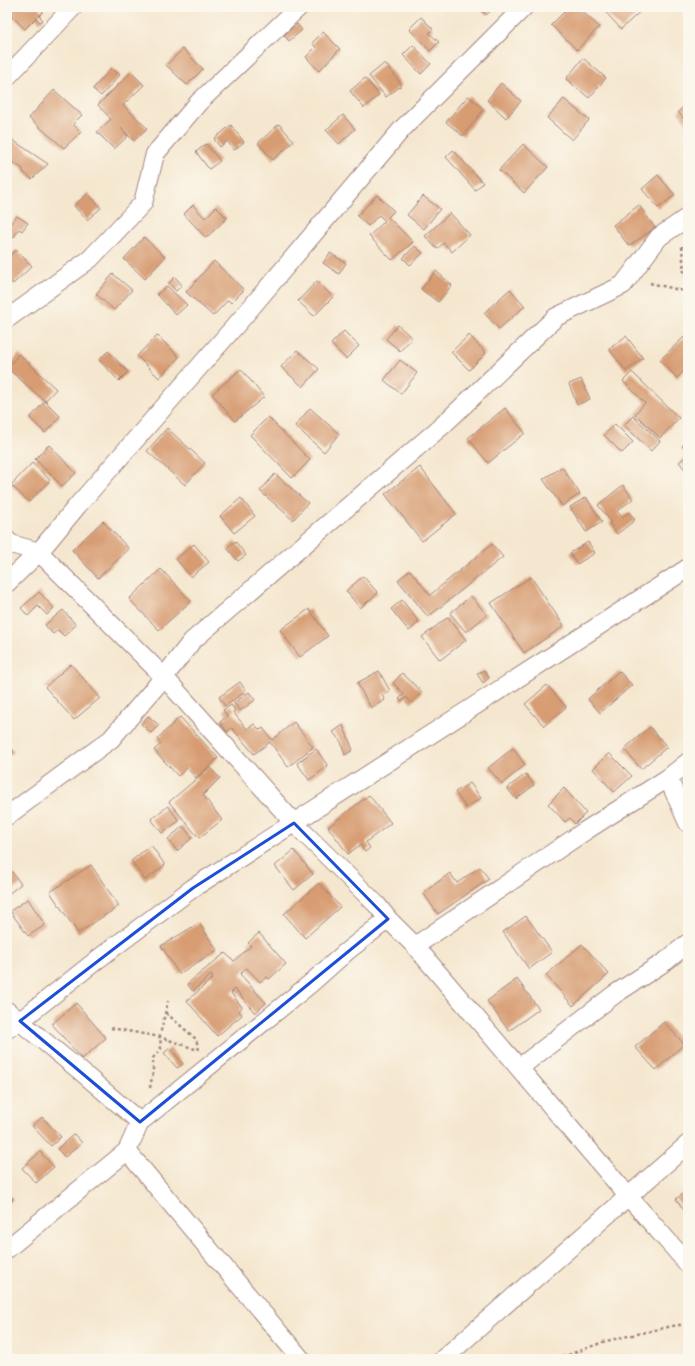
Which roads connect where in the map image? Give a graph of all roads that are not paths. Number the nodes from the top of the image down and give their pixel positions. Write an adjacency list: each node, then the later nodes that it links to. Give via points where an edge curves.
1 (73, 7): 4 (street)
2 (299, 7): 6 (street, via 199,102 156,154 142,203 111,237 90,259)
3 (524, 7): 8 (street, via 402,129)
4 (7, 77)
5 (684, 220): 11 (street, via 659,237 623,284 556,317 442,425 192,641)
6 (7, 319)
7 (7, 540): 8 (street, via 11,544)
8 (39, 552): 10 (street); 11 (street)
9 (688, 568): 15 (street)
10 (7, 583)
11 (164, 677): 14 (street, via 111,739); 15 (street)
12 (688, 762): 13 (street)
13 (668, 778): 16 (street); 19 (street)
14 (7, 816)
15 (294, 823): 17 (street, via 377,905); 20 (street, via 193,888)
16 (688, 823)
17 (388, 920): 19 (street); 22 (street)
18 (688, 943): 21 (street, via 666,961 615,994)
19 (416, 946): 21 (street)
20 (11, 1020): 22 (street)
21 (519, 1068): 25 (street)
22 (140, 1122): 24 (street)
23 (688, 1144): 25 (street)
24 (127, 1151): 26 (street); 28 (street)
25 (628, 1196): 27 (street); 29 (street)
26 (7, 1248)
27 (688, 1264)
28 (301, 1359)
29 (443, 1359)

